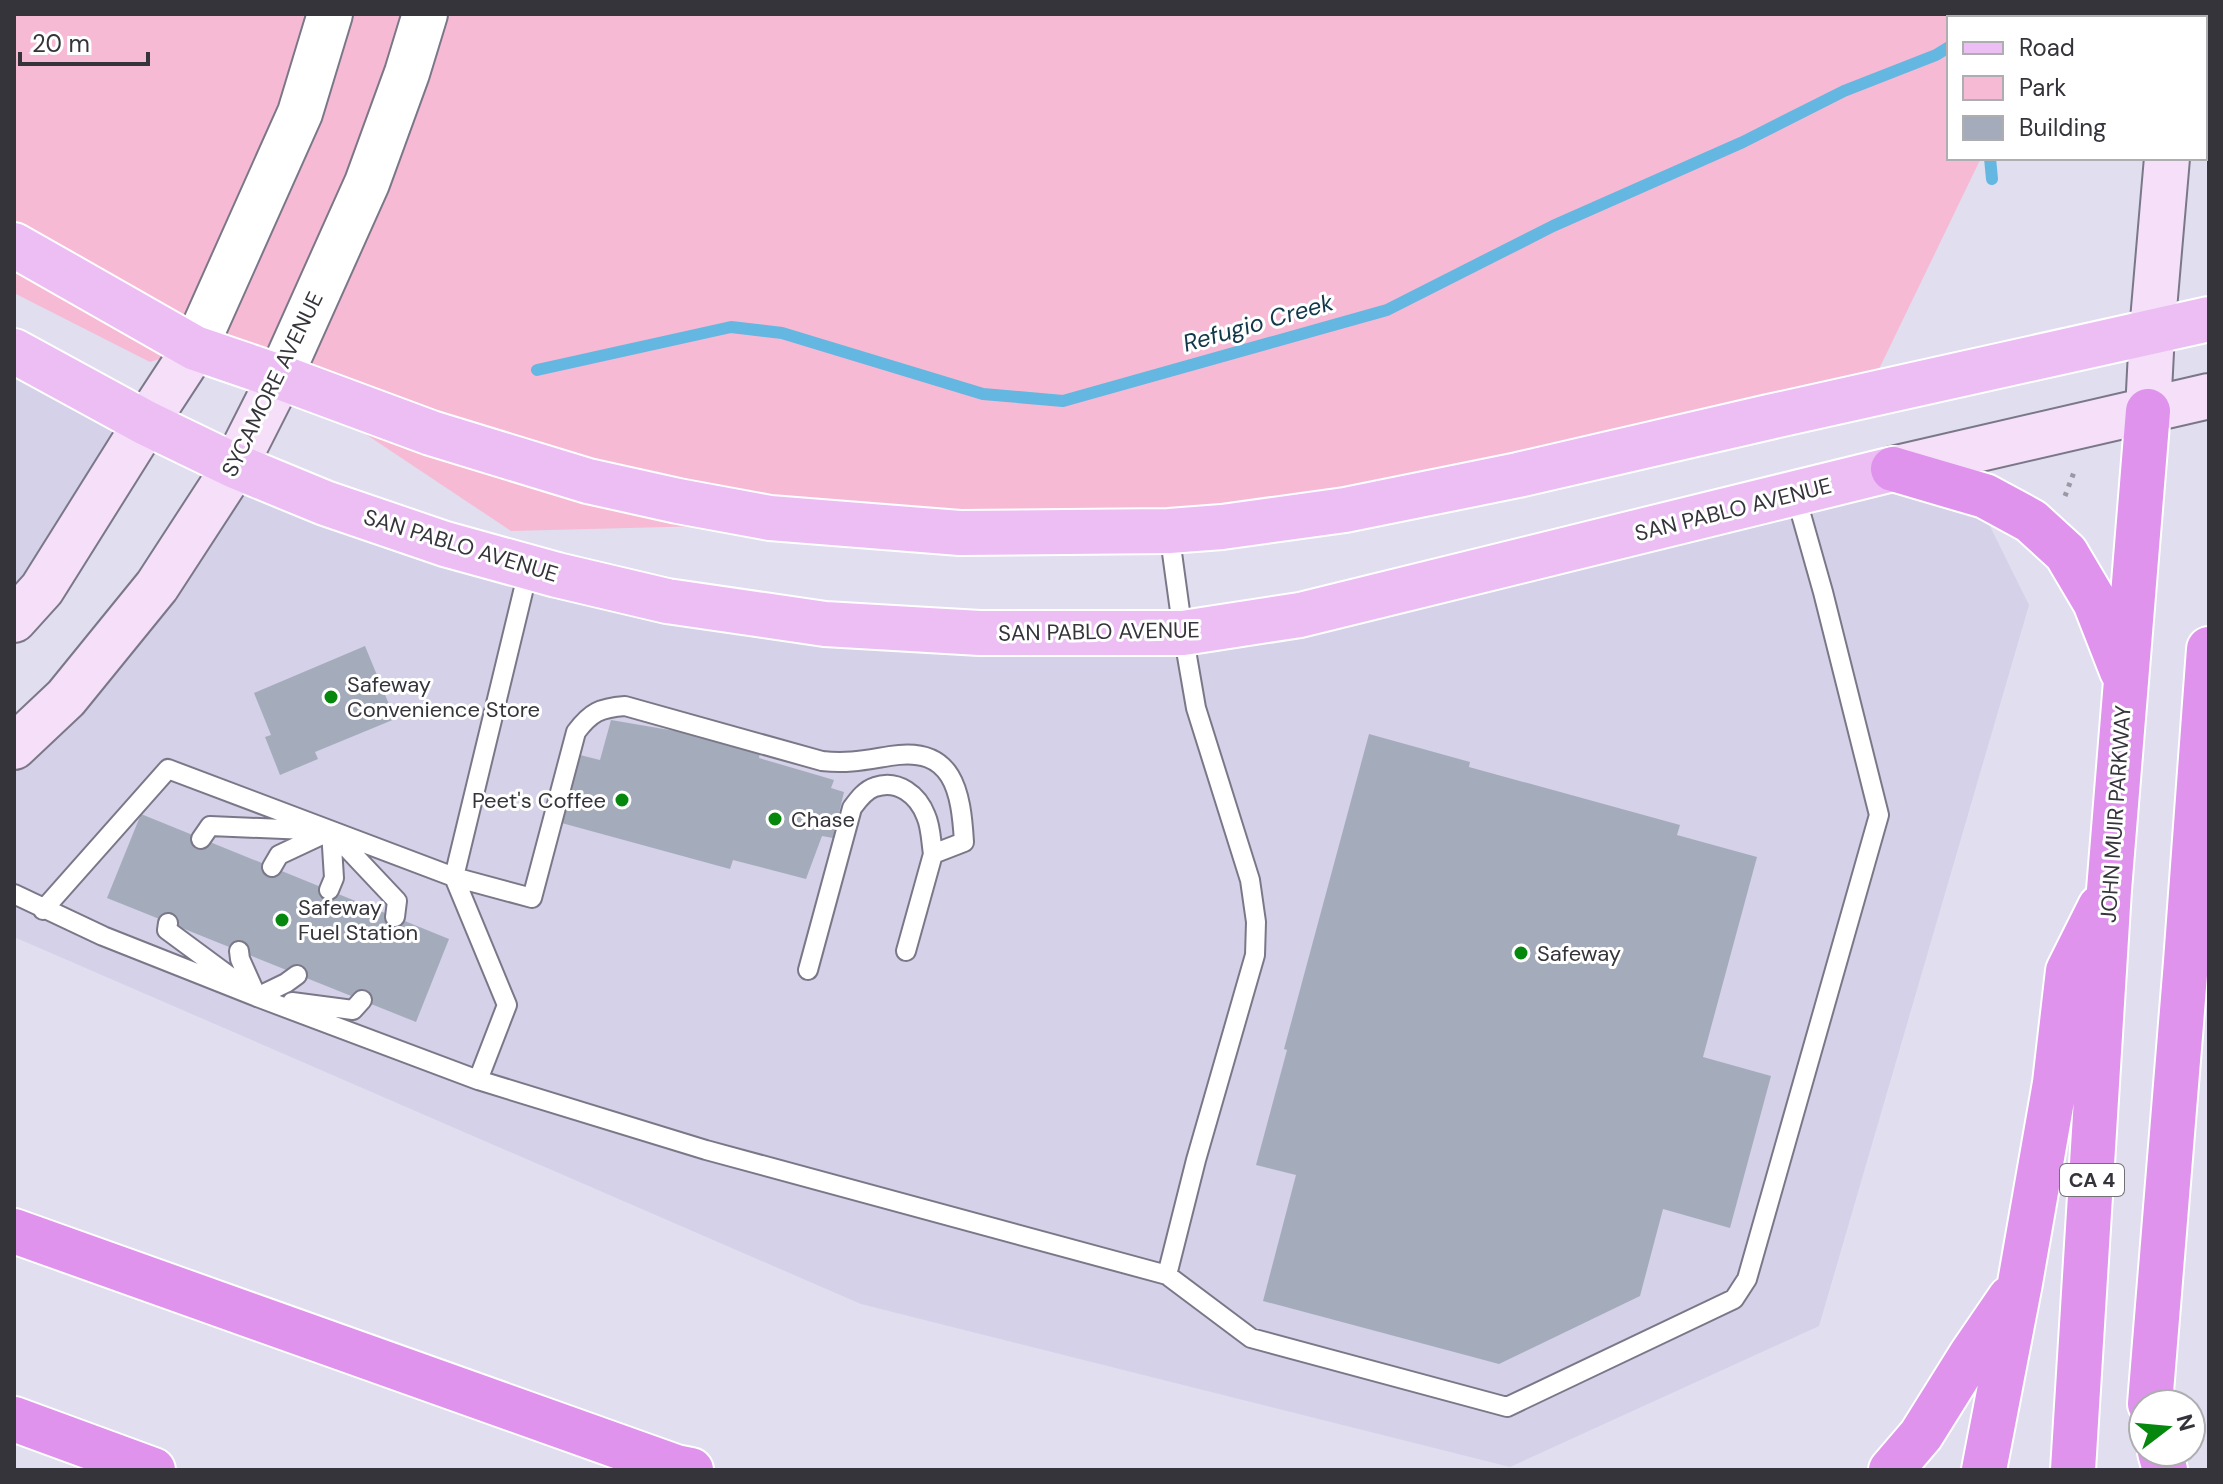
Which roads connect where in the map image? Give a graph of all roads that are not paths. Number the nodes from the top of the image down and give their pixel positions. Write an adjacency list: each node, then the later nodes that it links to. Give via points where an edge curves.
1 (330, 14): 7 (street, via 300,113)
2 (425, 14): 9 (street, SYCAMORE AVENUE, via 367,183)
3 (2167, 160): 6 (main road, JOHN MUIR PARKWAY)
4 (14, 245): 7 (main road)
5 (2209, 319): 6 (main road)
6 (2152, 332): 11 (main road, JOHN MUIR PARKWAY / CA 4); 16 (main road, via 1431,493 1345,510)
7 (195, 348): 9 (main road); 12 (main road)
8 (14, 351): 12 (main road, SAN PABLO AVENUE)
9 (280, 377): 13 (main road, SYCAMORE AVENUE); 16 (main road, via 431,433 588,481 770,518 960,533)
10 (2209, 396): 11 (main road, SAN PABLO AVENUE)
11 (2148, 411): 14 (main road, SAN PABLO AVENUE); 21 (highway, JOHN MUIR PARKWAY / CA 4)
12 (146, 423): 13 (main road, SAN PABLO AVENUE); 18 (main road, via 42,589)
13 (235, 466): 17 (main road, SAN PABLO AVENUE, via 340,508); 22 (main road, SYCAMORE AVENUE, via 157,586 66,698)
14 (1893, 469): 15 (main road, SAN PABLO AVENUE); 21 (highway, via 1985,496 2031,521 2056,543 2095,602)
15 (1795, 493): 19 (main road, SAN PABLO AVENUE, via 1300,615); 42 (lane, via 1879,815 1747,1279 1734,1299 1507,1407 1251,1338)
16 (1169, 531): 19 (lane)
17 (529, 567): 19 (main road, SAN PABLO AVENUE, via 667,601 825,624 980,633); 27 (lane)
18 (14, 620)
19 (1183, 633): 42 (lane, via 1196,708 1250,880 1256,933 1255,955)
20 (2209, 649): 44 (highway)
21 (2125, 681): 29 (highway, JOHN MUIR PARKWAY / CA 4)
22 (14, 747)
23 (331, 831): 24 (lane, via 210,826); 26 (lane, via 279,855); 27 (lane); 28 (lane, via 334,878); 31 (lane, via 168,769); 32 (lane, via 397,901)
24 (201, 839)
25 (933, 854): 27 (lane, via 964,842 956,785 940,764 917,754 845,764 822,761 625,706 587,716 576,732 532,898); 35 (lane); 36 (lane, via 927,818 907,789 890,785 862,795 852,808)
26 (272, 867)
27 (454, 877): 40 (lane, via 507,1005)
28 (329, 890)
29 (2109, 890): 43 (highway, via 2068,971 2055,1083); 50 (highway, JOHN MUIR PARKWAY / CA 4)
30 (14, 894): 31 (lane)
31 (43, 910): 38 (lane)
32 (395, 917)
33 (168, 923): 38 (lane, via 167,930)
34 (239, 951): 38 (lane)
35 (906, 951)
36 (808, 970)
37 (297, 975): 38 (lane)
38 (257, 997): 39 (lane, via 353,1010); 40 (lane)
39 (362, 1000)
40 (478, 1080): 42 (lane, via 706,1150)
41 (14, 1231): 46 (highway)
42 (1167, 1275)
43 (2020, 1283): 48 (highway, via 1921,1435); 49 (highway)
44 (2151, 1388)
45 (20, 1421): 47 (highway)
46 (682, 1469)
47 (153, 1470)
48 (1891, 1470)
49 (1984, 1470)
50 (2073, 1470)

